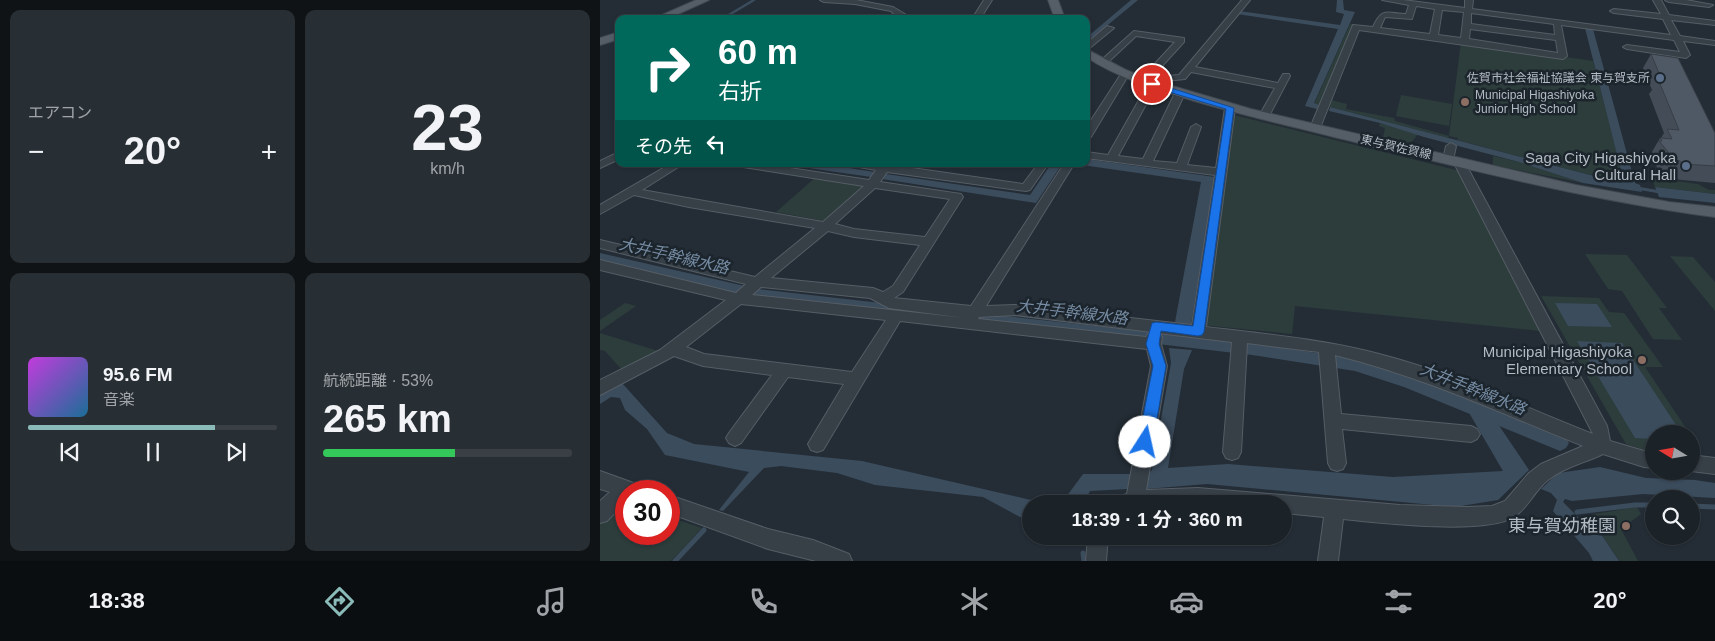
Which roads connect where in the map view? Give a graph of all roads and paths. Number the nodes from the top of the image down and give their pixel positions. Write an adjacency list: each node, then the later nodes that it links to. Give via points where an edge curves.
1 (704, 0): 17 (main road)
2 (824, 0): 11 (street)
3 (988, 0): 19 (street)
4 (1053, 0): 20 (main road)
5 (1246, 0): 41 (street)
6 (1386, 0): 13 (street)
7 (1469, 0): 15 (street)
8 (1610, 0): 23 (street)
9 (1657, 0): 22 (street)
10 (1669, 0): 12 (street)
11 (857, 1): 18 (street, via 863,5 893,9)
12 (1707, 2): 16 (street)
13 (1413, 4): 14 (street); 28 (street, via 1410,17 1382,14)
14 (1439, 7): 15 (street); 31 (street)
15 (1468, 11): 21 (street); 26 (street)
16 (1715, 14)
17 (668, 15)
18 (900, 15)
19 (979, 15)
20 (1059, 15)
21 (1512, 16): 24 (street); 29 (street)
22 (1666, 17): 23 (street); 25 (street); 33 (street)
23 (1617, 21): 24 (street); 33 (street); 33 (street, via 1629,51 1688,59)
24 (1557, 22): 32 (street)
25 (1715, 23)
26 (1467, 26): 29 (street); 34 (street)
27 (1110, 28): 37 (street)
28 (1376, 28): 31 (street); 50 (street, via 1356,27)
29 (1512, 32): 32 (street); 38 (street)
30 (615, 36): 35 (main road)
31 (1434, 37): 34 (street)
32 (1560, 38): 38 (street, via 1563,56)
33 (1677, 38): 36 (street)
34 (1465, 41): 38 (street)
35 (600, 42)
36 (1715, 43)
37 (1090, 48)
38 (1513, 48)
39 (1090, 55): 40 (main road, 東与賀佐賀線)
40 (1102, 63): 42 (main road, 東与賀佐賀線); 44 (street, via 1134,33 1181,40)
41 (1190, 68): 44 (street, via 1179,78 1156,78); 45 (street)
42 (1125, 74): 44 (main road, 東与賀佐賀線); 51 (street)
43 (1286, 76): 45 (street)
44 (1148, 83): 46 (main road, 東与賀佐賀線); 55 (street)
45 (1280, 86): 48 (street)
46 (1180, 93): 47 (main road, 東与賀佐賀線); 55 (street, via 1147,163)
47 (1230, 108): 48 (main road, 東与賀佐賀線); 66 (street)
48 (1264, 116): 50 (main road, 東与賀佐賀線)
49 (1196, 127): 65 (street)
50 (1315, 128): 56 (main road, 東与賀佐賀線)
51 (1090, 131)
52 (1451, 146): 56 (street)
53 (1090, 155): 55 (street)
54 (615, 157): 58 (street)
55 (1111, 158)
56 (1454, 161): 70 (main road, 東与賀佐賀線, via 1587,192); 92 (street, via 1601,431)
57 (1155, 164): 65 (street)
58 (600, 166)
59 (672, 167): 68 (street)
60 (762, 167): 67 (street)
61 (884, 167): 67 (street)
62 (891, 167): 63 (street, via 1026,188)
63 (1041, 167)
64 (1067, 167): 79 (street)
65 (1181, 167): 66 (street)
66 (1221, 172): 80 (street)
67 (872, 184): 71 (street); 72 (street, via 957,197)
68 (632, 191): 69 (street); 71 (street)
69 (600, 210)
70 (1715, 212)
71 (824, 226): 72 (street); 75 (street)
72 (928, 242): 77 (street, via 898,288)
73 (600, 244): 75 (street)
74 (600, 265): 76 (street)
75 (754, 285): 76 (street); 77 (street, via 873,293)
76 (738, 298): 78 (street); 83 (street)
77 (884, 299): 79 (street, via 889,303)
78 (895, 317): 79 (street); 86 (street)
79 (971, 318): 81 (street, via 1015,310)
80 (1198, 332): 81 (street); 82 (street)
81 (1154, 335): 100 (street, via 1159,366)
82 (1239, 345): 84 (street); 93 (street)
83 (673, 349): 85 (street, via 703,360); 87 (street)
84 (1326, 355): 88 (street); 92 (street, via 1380,360 1423,374)
85 (784, 370): 86 (street); 90 (street)
86 (856, 380): 91 (street)
87 (600, 388)
88 (1333, 420): 89 (street); 95 (street)
89 (1471, 434)
90 (735, 438)
91 (817, 444)
92 (1602, 446): 94 (street); 104 (street, via 1586,455 1568,459 1535,480 1506,511 1482,517)
93 (1232, 452)
94 (1645, 459)
95 (1336, 463)
96 (1700, 464): 97 (street)
97 (1715, 466)
98 (600, 480): 99 (street)
99 (615, 485)
100 (1129, 495)
101 (615, 502): 105 (street)
102 (1292, 505): 104 (street)
103 (680, 508): 107 (street)
104 (1335, 509): 109 (street)
105 (600, 514)
106 (1097, 545): 108 (street)
107 (842, 561)
108 (1096, 561)
109 (1328, 561)

